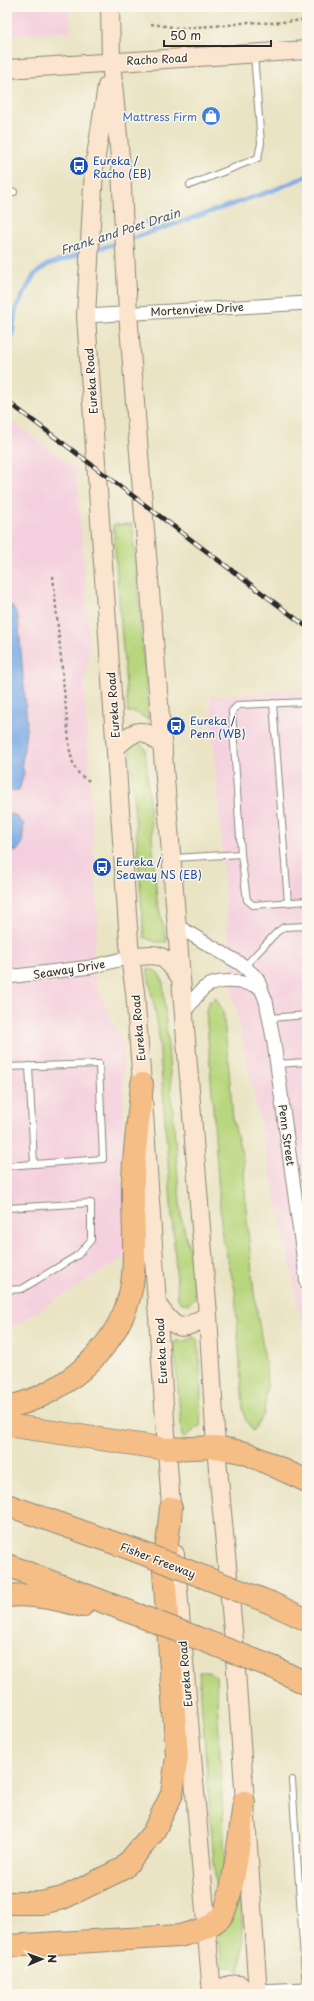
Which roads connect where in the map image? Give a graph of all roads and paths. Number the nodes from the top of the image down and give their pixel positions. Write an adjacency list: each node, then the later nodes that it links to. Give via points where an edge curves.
1 (110, 7): 6 (main road, Eureka Road)
2 (307, 20): 3 (path, via 179,28)
3 (151, 24)
4 (307, 50): 5 (main road, Racho Road)
5 (254, 53): 6 (main road, Racho Road); 8 (lane, via 262,144 258,158)
6 (111, 62): 7 (main road, Racho Road); 10 (main road, Eureka Road, via 124,213); 11 (main road, Eureka Road, via 94,169)
7 (7, 69)
8 (190, 185)
9 (307, 303): 10 (street, Mortenview Drive)
10 (128, 313): 11 (street, Mortenview Drive); 16 (main road, Eureka Road)
11 (86, 316): 15 (main road, Eureka Road)
12 (53, 576): 17 (path, via 70,751 74,768 81,777)
13 (307, 702): 14 (lane)
14 (273, 703): 18 (lane, via 238,705 232,711); 21 (lane)
15 (116, 747): 16 (main road, via 129,735 141,731 153,735); 24 (main road, Eureka Road)
16 (163, 747): 19 (main road, Eureka Road)
17 (90, 781)
18 (241, 854): 19 (lane); 21 (lane, via 246,900 253,905)
19 (172, 858): 22 (main road, Eureka Road)
20 (307, 901): 21 (lane)
21 (288, 902)
22 (177, 926): 25 (street, Penn Street); 27 (main road, Eureka Road)
23 (307, 926): 25 (lane, via 284,927)
24 (130, 957): 26 (street, Seaway Drive, via 91,967); 27 (main road, via 154,954 166,959); 36 (main road, Eureka Road)
25 (244, 967): 28 (street, Penn Street, via 257,978)
26 (7, 977)
27 (181, 978): 29 (main road, Eureka Road)
28 (260, 987): 29 (street, via 242,981 224,982 205,988); 31 (street, Penn Street)
29 (184, 1013): 44 (main road, Eureka Road)
30 (307, 1015): 31 (lane)
31 (270, 1018): 33 (street, Penn Street)
32 (307, 1062): 33 (lane)
33 (277, 1064): 41 (street, Penn Street, via 299,1210)
34 (29, 1066): 35 (lane); 37 (lane); 37 (lane, via 99,1064 103,1159)
35 (7, 1067)
36 (142, 1084): 43 (main road, Eureka Road); 45 (highway, via 133,1181 135,1257 132,1285 124,1312 115,1333 69,1379 40,1396)
37 (34, 1164): 38 (lane)
38 (7, 1166)
39 (7, 1194): 40 (lane)
40 (8, 1208): 42 (lane, via 91,1203 91,1240 78,1255 22,1289)
41 (307, 1284)
42 (7, 1290)
43 (159, 1307): 44 (main road, via 171,1324 177,1326 192,1325); 48 (main road, Eureka Road)
44 (208, 1315): 47 (main road, Eureka Road)
45 (7, 1407)
46 (7, 1425): 48 (highway)
47 (216, 1447): 48 (highway); 49 (highway, via 246,1453); 58 (main road, Eureka Road, via 234,1641)
48 (167, 1449): 51 (main road, Eureka Road)
49 (307, 1481)
50 (7, 1505): 55 (highway, Fisher Freeway, bridge, via 134,1550 271,1603)
51 (171, 1508): 59 (highway, via 164,1571 177,1756 172,1794 152,1833 124,1868 63,1898 42,1903); 60 (main road, Eureka Road)
52 (7, 1565): 54 (highway)
53 (7, 1596): 54 (highway, via 21,1594 61,1600 120,1618)
54 (138, 1615): 56 (highway, bridge, via 275,1668)
55 (307, 1620)
56 (307, 1684)
57 (292, 1780): 62 (lane)
58 (244, 1802): 60 (highway, via 231,1890 221,1916); 63 (main road, Eureka Road)
59 (7, 1903)
60 (206, 1929): 61 (highway, via 179,1936); 64 (main road, Eureka Road)
61 (7, 1946)
62 (307, 1989): 63 (street)
63 (254, 1993): 64 (main road, via 234,1984 226,1985)
64 (213, 1994)

